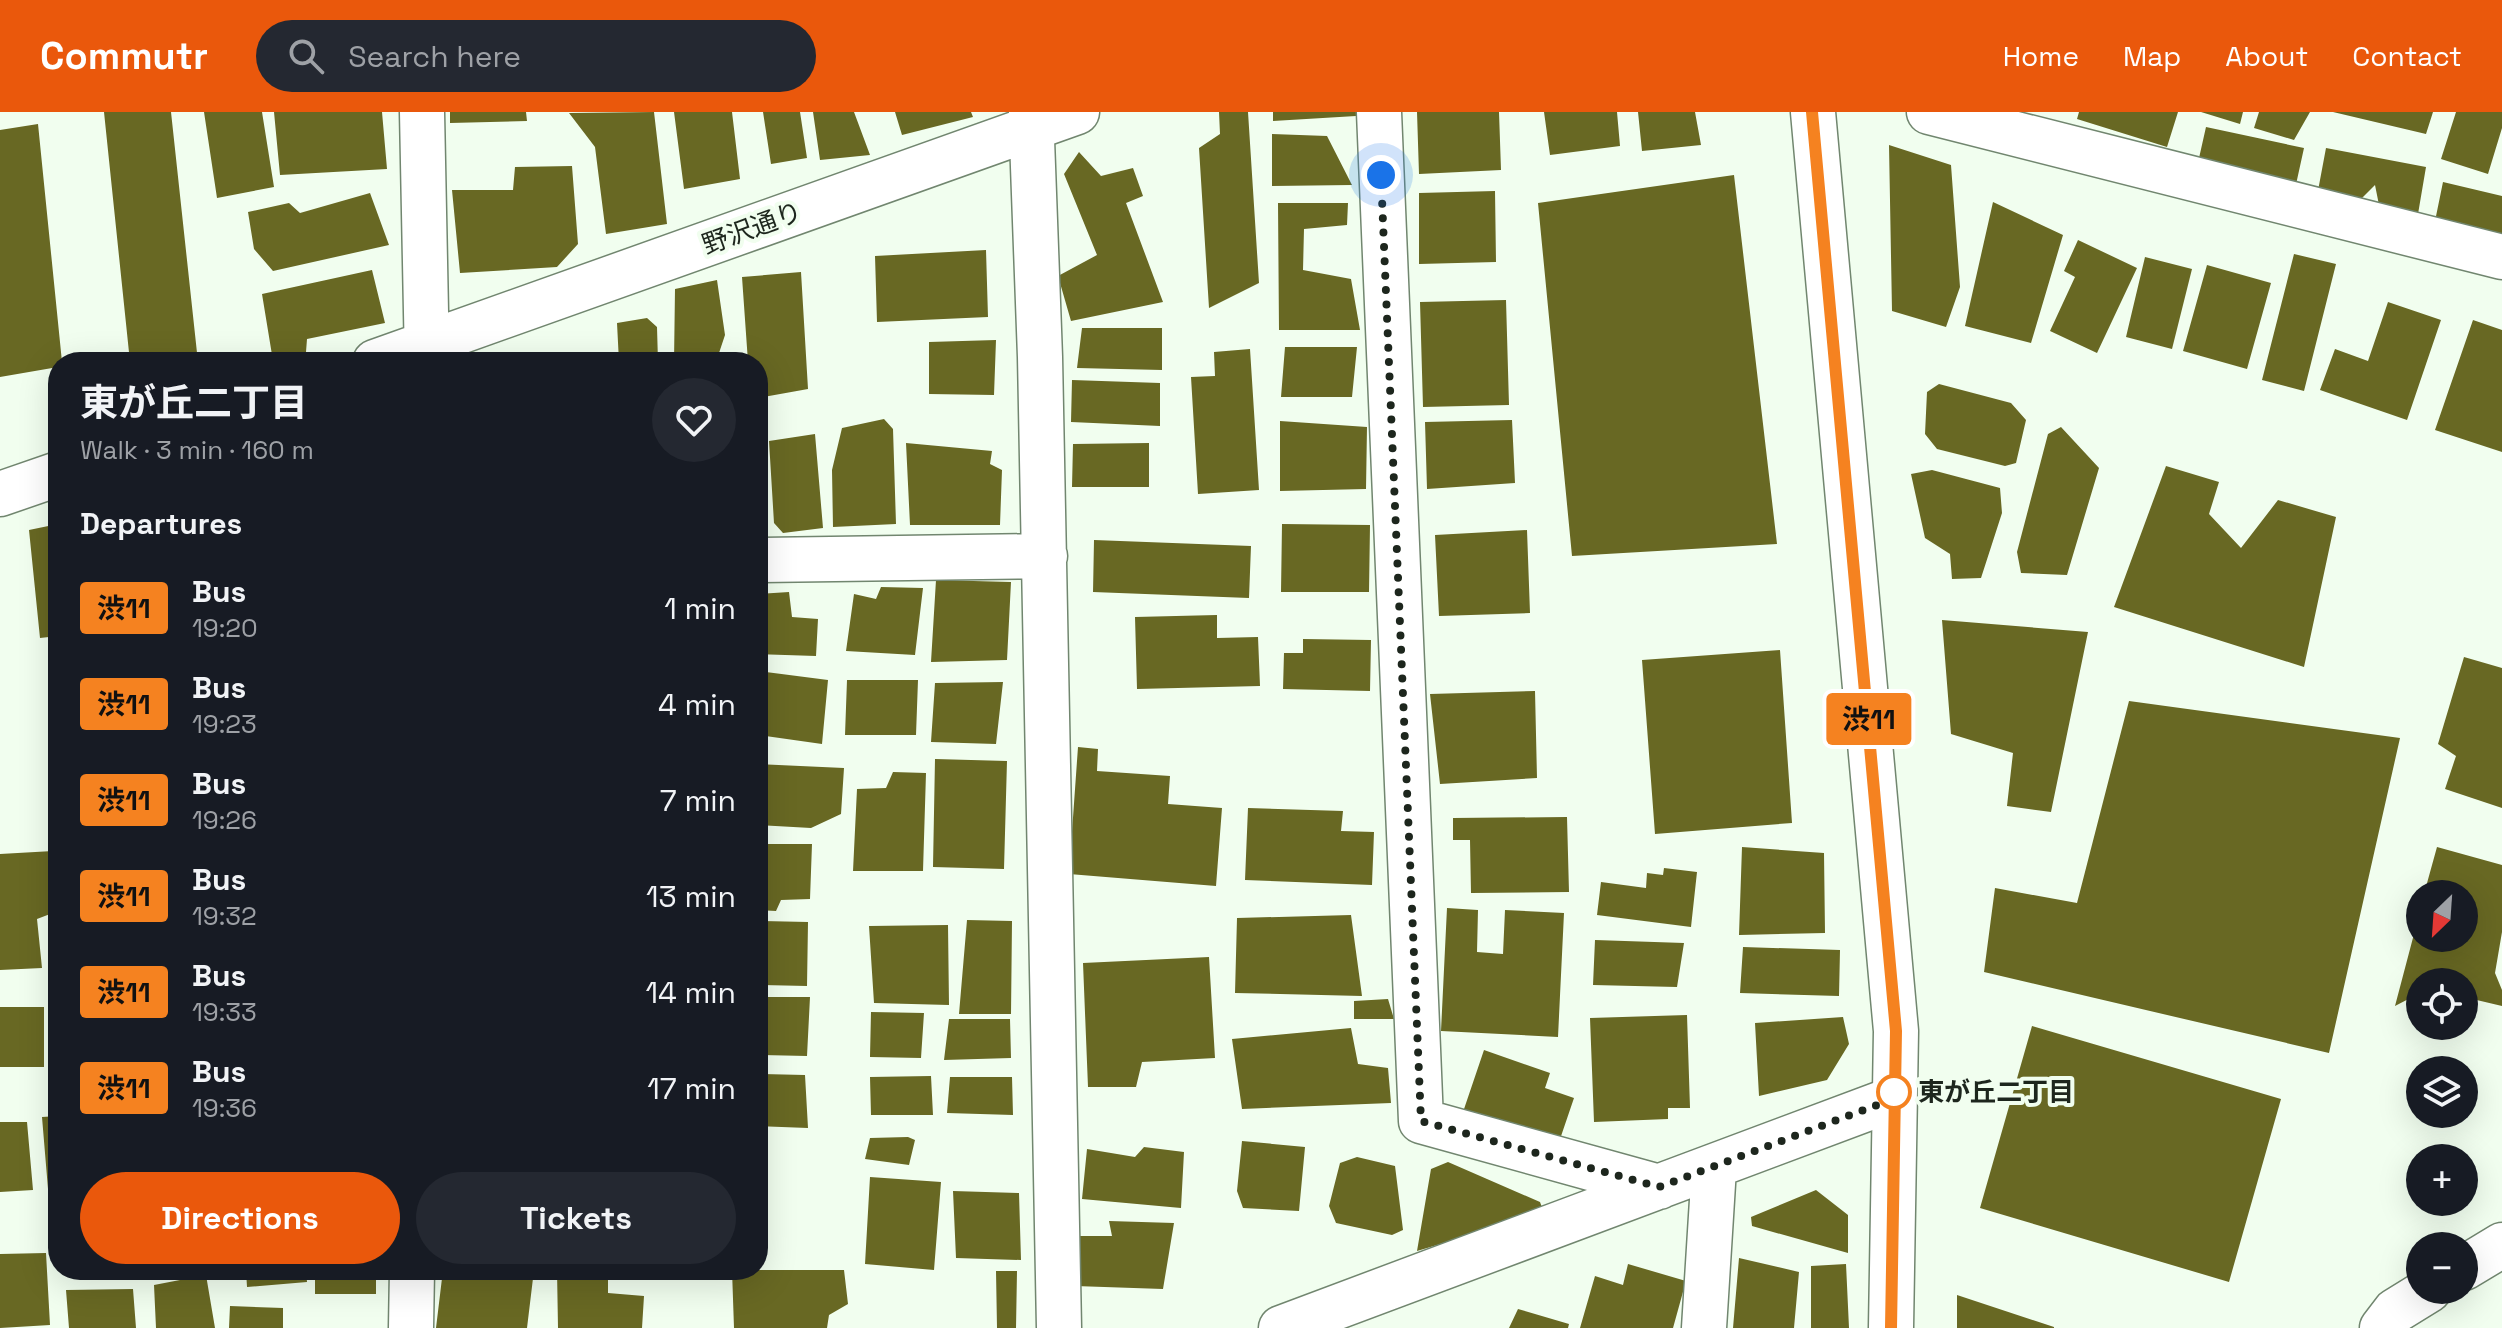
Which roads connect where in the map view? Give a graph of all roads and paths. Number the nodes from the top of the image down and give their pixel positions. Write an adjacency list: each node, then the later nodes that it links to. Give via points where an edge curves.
1 (422, 112): 8 (street)
2 (1077, 112): 6 (street, 野沢通り)
3 (1379, 112): 16 (street, via 1421,1121)
4 (1813, 112): 14 (street, via 1896,1031)
5 (1929, 112): 7 (street)
6 (1031, 120): 9 (street, 野沢通り); 12 (street)
7 (2502, 257)
8 (428, 352)
9 (431, 352)
10 (48, 477): 11 (street)
11 (0, 494)
12 (1045, 556): 13 (street); 22 (street)
13 (768, 560)
14 (1893, 1099): 15 (street); 25 (street)
15 (1714, 1168): 16 (street); 24 (street)
16 (1659, 1187): 23 (street)
17 (2502, 1245): 18 (street)
18 (2478, 1260)
19 (412, 1280): 21 (street)
20 (2406, 1304): 26 (street)
21 (411, 1328)
22 (1059, 1328)
23 (1281, 1328)
24 (1704, 1328)
25 (1891, 1328)
26 (2382, 1328)

